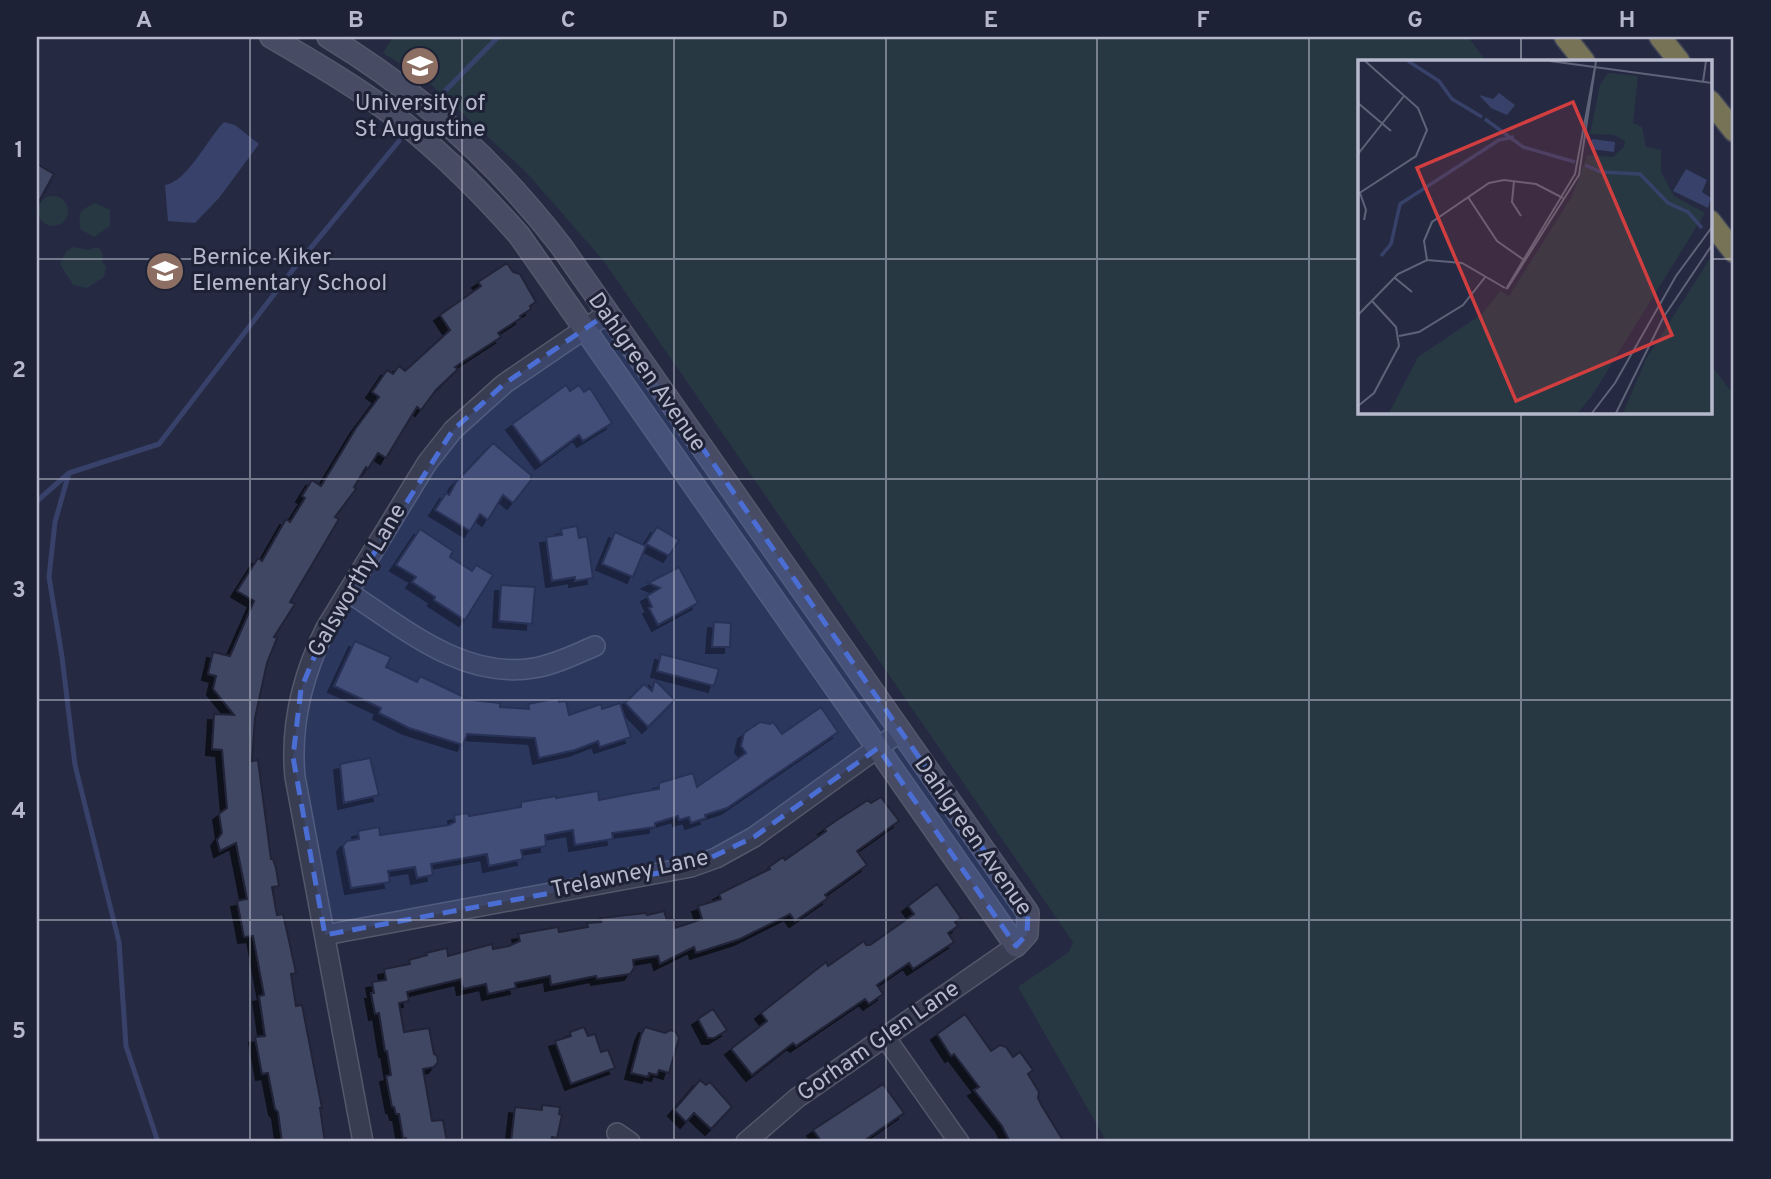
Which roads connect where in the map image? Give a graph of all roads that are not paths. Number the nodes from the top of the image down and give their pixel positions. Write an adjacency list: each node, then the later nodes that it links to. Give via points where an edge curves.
1 (271, 37): 12 (street, Dahlgreen Avenue, via 382,106 469,182 533,254)
2 (328, 37): 11 (street, Dahlgreen Avenue, via 413,93 489,162 541,219)
3 (1565, 37): 5 (highway)
4 (1660, 37): 6 (highway)
5 (1583, 60)
6 (1678, 60)
7 (1712, 104): 8 (highway)
8 (1734, 131)
9 (1712, 224): 10 (highway)
10 (1734, 252)
11 (608, 313): 12 (street, Galsworthy Lane); 15 (street, Dahlgreen Avenue)
12 (584, 330): 13 (street, Galsworthy Lane, via 504,384 453,430 427,463); 16 (street, Dahlgreen Avenue)
13 (348, 592): 14 (street, via 446,655 481,667 536,668); 17 (street, Galsworthy Lane, via 307,671 294,734 295,777)
14 (595, 646)
15 (901, 731): 16 (street, Trelawney Lane); 18 (street, Dahlgreen Avenue, via 1027,913 1027,934)
16 (878, 748): 17 (street, Trelawney Lane, via 754,837 691,867); 18 (street, Dahlgreen Avenue)
17 (325, 935): 20 (street, Galsworthy Lane)
18 (1016, 946): 19 (street, Gorham Glen Lane)
19 (885, 1037): 21 (street, Gorham Glen Lane, via 797,1098); 22 (street)
20 (363, 1142)
21 (746, 1142)
22 (959, 1142)

